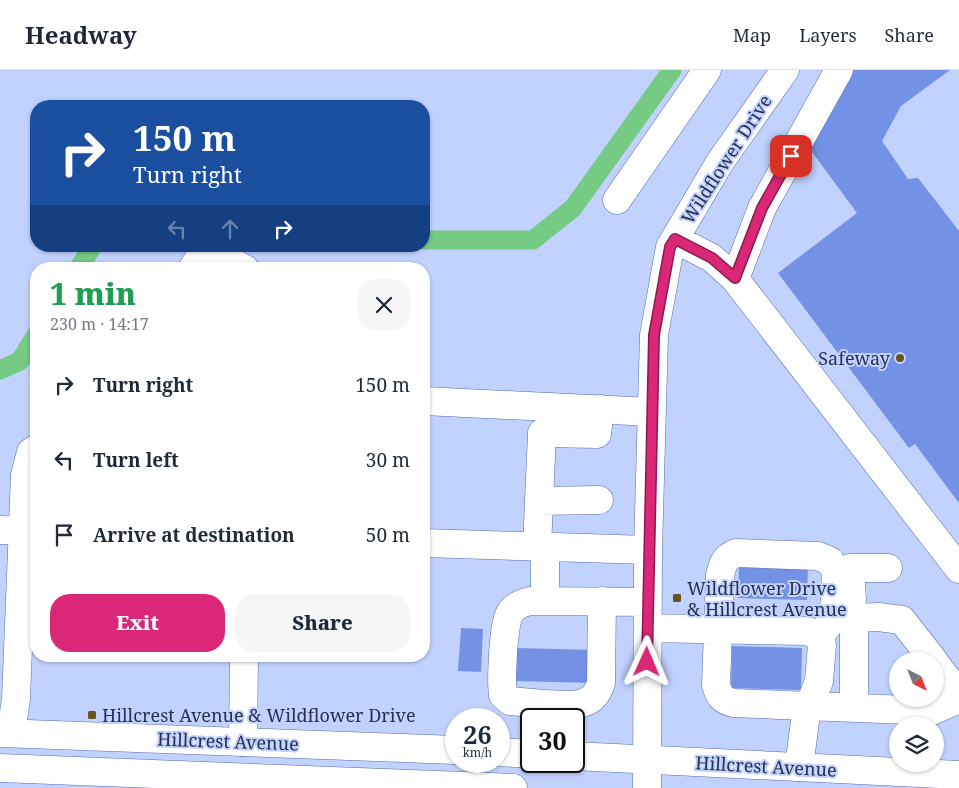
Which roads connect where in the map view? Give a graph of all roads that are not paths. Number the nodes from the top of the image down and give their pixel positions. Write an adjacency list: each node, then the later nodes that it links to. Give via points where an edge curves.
1 (707, 70): 4 (main road)
2 (785, 70): 5 (main road, Wildflower Drive, via 720,162)
3 (839, 70): 8 (main road, via 762,208)
4 (617, 200)
5 (675, 239): 8 (main road, via 712,258); 11 (main road, Wildflower Drive, via 670,247 654,335)
6 (197, 262): 7 (main road, via 206,253)
7 (232, 262)
8 (735, 278): 20 (main road)
9 (430, 401): 10 (main road)
10 (600, 409): 11 (main road); 13 (main road, via 597,434 542,433)
11 (652, 412): 18 (main road, Wildflower Drive)
12 (30, 459): 15 (main road, via 25,475)
13 (540, 500): 14 (main road); 17 (main road)
14 (599, 500)
15 (20, 530): 36 (main road, via 16,699)
16 (430, 543): 17 (main road)
17 (541, 547): 18 (main road); 21 (main road)
18 (648, 550): 23 (main road, Wildflower Drive)
19 (888, 568): 24 (main road, via 850,568)
20 (959, 569)
21 (545, 600): 22 (main road); 33 (main road, via 520,604 510,611 508,617 505,698)
22 (602, 601): 23 (main road); 34 (main road, via 602,683 599,691 588,702)
23 (648, 615): 25 (main road); 40 (main road, Wildflower Drive)
24 (854, 618): 27 (main road, via 878,616 902,620); 35 (main road)
25 (717, 629): 26 (main road, via 808,631); 26 (main road, via 722,567 730,555 818,556 830,561 836,572 834,613); 32 (main road, via 716,685 722,699 734,703)
26 (819, 637): 32 (main road, via 822,645 819,681)
27 (926, 652)
28 (244, 662): 37 (main road)
29 (944, 675): 30 (main road)
30 (959, 694)
31 (959, 699): 35 (main road, via 932,711)
32 (808, 706): 35 (main road); 41 (main road)
33 (533, 708)
34 (559, 708)
35 (854, 708)
36 (4, 737): 37 (main road, Hillcrest Avenue)
37 (243, 742): 38 (main road, Hillcrest Avenue)
38 (445, 750)
39 (585, 757): 40 (main road, Hillcrest Avenue)
40 (646, 760): 41 (main road, Hillcrest Avenue); 47 (main road, Wildflower Drive)
41 (799, 767): 43 (main road, Hillcrest Avenue)
42 (0, 768): 44 (main road, Hillcrest Avenue)
43 (959, 774)
44 (177, 781): 45 (main road, Hillcrest Avenue)
45 (278, 783): 46 (main road, Hillcrest Avenue)
46 (513, 788)
47 (647, 788)

